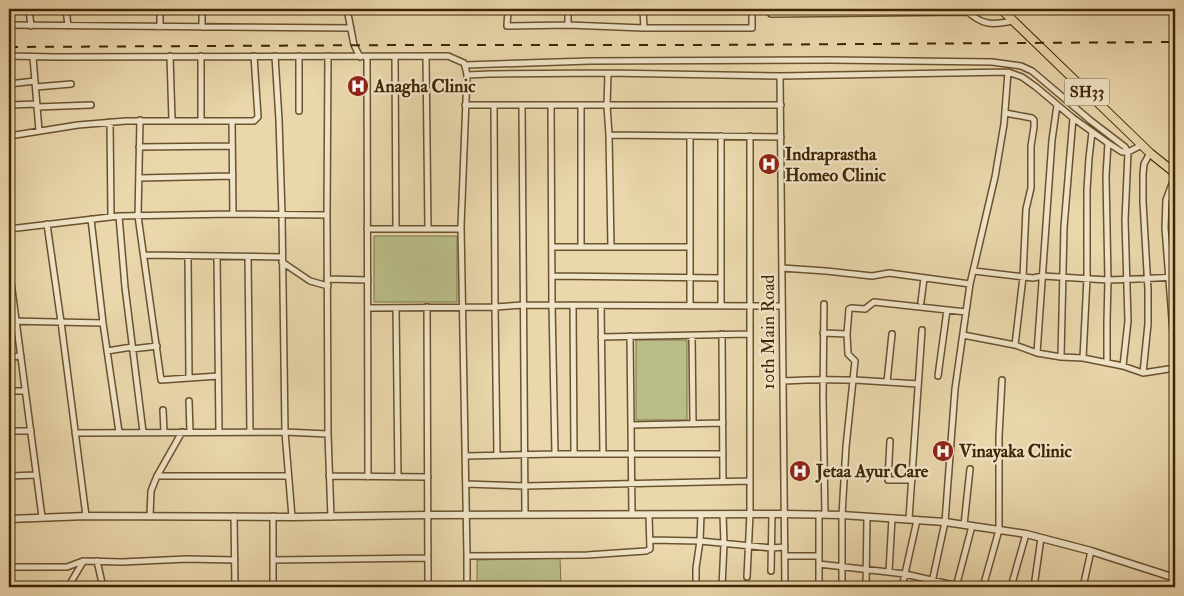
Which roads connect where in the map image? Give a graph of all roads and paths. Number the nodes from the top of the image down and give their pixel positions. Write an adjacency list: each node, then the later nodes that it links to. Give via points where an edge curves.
1 (29, 9): 17 (street)
2 (66, 9): 18 (street)
3 (160, 9): 20 (street)
4 (202, 9): 19 (street)
5 (347, 9): 21 (street)
6 (508, 9): 16 (street, via 507,26)
7 (568, 9): 16 (street)
8 (643, 9): 22 (street)
9 (752, 9): 22 (street, via 752,28)
10 (1001, 9): 14 (main road, SH33)
11 (967, 10): 12 (street); 14 (street, via 987,24)
12 (823, 11): 13 (street)
13 (771, 14)
14 (1014, 21): 72 (main road, SH33)
15 (9, 25): 17 (street)
16 (568, 25): 22 (street)
17 (31, 26): 18 (street)
18 (68, 26): 20 (street)
19 (202, 26): 20 (street); 21 (street)
20 (160, 27)
21 (351, 28): 34 (street)
22 (644, 28)
23 (9, 56): 33 (street)
24 (170, 56): 25 (street); 33 (street); 59 (street)
25 (201, 56): 26 (street); 60 (street)
26 (254, 56): 27 (street); 61 (street, via 258,117)
27 (275, 56): 28 (street); 81 (street)
28 (299, 56): 29 (street); 55 (street)
29 (328, 56): 34 (street); 82 (street)
30 (367, 56): 31 (street); 34 (street); 90 (street)
31 (395, 56): 32 (street); 88 (street)
32 (426, 56): 35 (street, via 448,56); 91 (street)
33 (33, 57): 40 (street)
34 (360, 57)
35 (465, 65): 38 (street); 75 (street, via 831,60 1006,63 1032,71)
36 (1008, 72): 39 (street); 48 (street, via 1022,77); 56 (street)
37 (608, 73): 38 (street); 39 (street); 54 (street)
38 (466, 75): 49 (street)
39 (780, 76): 47 (street, 10th Main Road)
40 (35, 81): 41 (street); 43 (street)
41 (9, 84)
42 (71, 84): 43 (street)
43 (36, 87): 45 (street)
44 (9, 105): 45 (street)
45 (37, 105): 46 (street); 63 (street)
46 (90, 105)
47 (781, 105): 54 (street); 70 (street, 10th Main Road)
48 (1057, 105): 57 (street); 106 (street)
49 (465, 106): 50 (street); 92 (street)
50 (494, 106): 51 (street); 133 (street)
51 (522, 106): 52 (street); 124 (street)
52 (551, 106): 53 (street); 93 (street)
53 (581, 106): 54 (street); 94 (street)
54 (607, 106): 65 (street)
55 (299, 110)
56 (1005, 113): 104 (street, via 995,177); 107 (street, via 1034,120)
57 (1073, 118): 64 (street); 108 (street, via 1064,227)
58 (140, 120): 59 (street); 62 (street); 74 (street)
59 (172, 120): 60 (street)
60 (201, 121): 61 (street)
61 (232, 121): 73 (street)
62 (110, 122): 63 (street); 83 (street)
63 (39, 131): 66 (street)
64 (1092, 132): 71 (street); 113 (street, via 1087,190)
65 (609, 135): 67 (street); 95 (street)
66 (9, 136)
67 (690, 136): 68 (street); 96 (street)
68 (721, 136): 69 (street); 111 (street)
69 (750, 136): 70 (street); 130 (street)
70 (781, 136): 103 (street, 10th Main Road)
71 (1108, 143): 75 (street); 118 (street)
72 (1142, 145): 75 (street); 76 (main road, SH33)
73 (232, 146): 74 (street); 78 (street)
74 (139, 147): 79 (street)
75 (1128, 152): 115 (street)
76 (1150, 153): 77 (main road, SH33); 116 (street, via 1143,174)
77 (1175, 174): 109 (street, via 1166,200 1165,228)
78 (233, 176): 79 (street); 80 (street)
79 (139, 178): 85 (street)
80 (233, 214): 81 (street); 85 (street)
81 (282, 215): 82 (street); 101 (street)
82 (327, 215): 114 (street)
83 (111, 216): 84 (street); 86 (street)
84 (118, 216): 85 (street); 155 (street)
85 (138, 216): 97 (street)
86 (91, 219): 87 (street); 142 (street)
87 (47, 224): 89 (street); 141 (street)
88 (396, 228): 90 (street); 91 (street)
89 (9, 229)
90 (367, 229): 117 (street)
91 (428, 229): 92 (street)
92 (461, 229): 132 (street)
93 (552, 247): 94 (street); 105 (street)
94 (581, 247): 95 (street)
95 (611, 247): 96 (street)
96 (690, 247): 110 (street)
97 (145, 256): 98 (street); 153 (street)
98 (188, 256): 99 (street); 169 (street)
99 (217, 256): 100 (street); 167 (street)
100 (248, 257): 101 (street); 193 (street)
101 (282, 259): 120 (street, via 310,281); 194 (street)
102 (9, 267): 121 (street)
103 (782, 268): 112 (street, via 872,276 889,273); 131 (street, 10th Main Road)
104 (974, 271): 107 (street); 119 (street)
105 (552, 276): 110 (street); 125 (street)
106 (1043, 276): 107 (street); 108 (street); 157 (street)
107 (1023, 277): 154 (street)
108 (1064, 277): 113 (street); 160 (street)
109 (1172, 277): 116 (street); 162 (street)
110 (690, 278): 111 (street); 128 (street)
111 (721, 278): 129 (street)
112 (924, 278): 119 (street); 122 (street)
113 (1087, 278): 118 (street); 161 (street)
114 (328, 279): 117 (street); 120 (street)
115 (1126, 279): 116 (street); 118 (street); 164 (street, via 1128,321)
116 (1147, 279): 166 (street, via 1148,324)
117 (368, 280): 134 (street)
118 (1108, 280): 163 (street)
119 (970, 284): 138 (street)
120 (328, 286): 196 (street)
121 (11, 294): 140 (street)
122 (921, 302)
123 (824, 304): 144 (street)
124 (524, 305): 125 (street); 133 (street); 198 (street)
125 (552, 305): 126 (street); 199 (street)
126 (573, 305): 127 (street); 200 (street)
127 (601, 306): 128 (street); 151 (street)
128 (690, 306): 129 (street)
129 (721, 306): 130 (street)
130 (750, 306): 131 (street); 146 (street)
131 (782, 306): 173 (street, 10th Main Road)
132 (462, 307): 133 (street); 136 (street); 205 (street)
133 (495, 307): 203 (street)
134 (368, 308): 135 (street); 212 (street)
135 (396, 308): 136 (street); 213 (street)
136 (427, 308): 214 (street)
137 (947, 310): 138 (street); 147 (street, via 874,302 865,309 850,309); 168 (street)
138 (966, 312): 150 (street)
139 (9, 321): 140 (street)
140 (16, 321): 141 (street); 159 (street)
141 (61, 322): 142 (street); 195 (street)
142 (104, 323): 156 (street)
143 (922, 330): 175 (street)
144 (823, 333): 147 (street); 170 (street)
145 (722, 334): 146 (street); 149 (street); 182 (street)
146 (750, 334): 216 (street)
147 (847, 334): 171 (street, via 848,354 855,359)
148 (892, 334): 174 (street)
149 (692, 335): 152 (street); 183 (street)
150 (963, 335): 154 (street); 245 (street, via 955,390)
151 (602, 336): 152 (street); 201 (street)
152 (630, 336): 184 (street)
153 (157, 346): 155 (street); 169 (street, via 161,380)
154 (1015, 346): 157 (street)
155 (132, 348): 156 (street); 188 (street)
156 (107, 351): 187 (street)
157 (1037, 352): 160 (street)
158 (9, 356): 159 (street)
159 (20, 356): 178 (street)
160 (1061, 357): 161 (street)
161 (1083, 358): 163 (street)
162 (1175, 358)
163 (1107, 364): 164 (street)
164 (1123, 366): 166 (street)
165 (1175, 368): 166 (street)
166 (1143, 372)
167 (218, 376): 169 (street); 192 (street)
168 (938, 376)
169 (189, 378)
170 (823, 379): 171 (street); 173 (street); 226 (street)
171 (852, 379): 174 (street); 231 (street)
172 (1002, 380): 248 (street)
173 (783, 381): 225 (street, 10th Main Road)
174 (887, 382): 175 (street)
175 (918, 384): 215 (street)
176 (1175, 385): 180 (street)
177 (9, 391): 178 (street)
178 (26, 391): 186 (street)
179 (190, 401): 191 (street)
180 (1174, 404)
181 (163, 410): 189 (street)
182 (723, 423): 183 (street); 202 (street)
183 (693, 424): 184 (street)
184 (631, 425): 204 (street)
185 (9, 431): 186 (street)
186 (31, 431): 207 (street)
187 (119, 432): 188 (street); 195 (street)
188 (143, 432): 189 (street)
189 (164, 432): 190 (street)
190 (182, 432): 191 (street); 209 (street)
191 (190, 432): 192 (street)
192 (218, 432): 193 (street)
193 (250, 432): 194 (street)
194 (285, 432): 196 (street); 210 (street)
195 (75, 433): 232 (street)
196 (328, 434): 211 (street)
197 (890, 441): 215 (street, via 888,480)
198 (525, 454): 199 (street); 203 (street); 220 (street)
199 (555, 454): 200 (street)
200 (574, 454): 201 (street)
201 (603, 454): 204 (street)
202 (723, 454): 204 (street); 217 (street)
203 (498, 455): 205 (street)
204 (631, 455): 219 (street)
205 (466, 456): 218 (street)
206 (970, 469): 246 (street)
207 (36, 475): 208 (street); 238 (street)
208 (9, 476)
209 (157, 476): 210 (street); 233 (street, via 151,492)
210 (288, 476): 239 (street)
211 (329, 476): 212 (street); 236 (street)
212 (368, 477): 213 (street)
213 (398, 477): 214 (street)
214 (428, 477): 227 (street)
215 (912, 480): 243 (street)
216 (750, 481): 217 (street); 223 (street)
217 (723, 482): 219 (street)
218 (466, 484): 220 (street); 237 (street)
219 (631, 484): 220 (street); 229 (street)
220 (525, 486): 228 (street)
221 (701, 514): 222 (street); 230 (street); 252 (street)
222 (723, 514): 223 (street); 253 (street)
223 (750, 514): 224 (street); 254 (street)
224 (772, 514): 225 (street); 256 (street)
225 (784, 514): 226 (street); 255 (street, 10th Main Road)
226 (822, 514): 231 (street); 260 (street)
227 (428, 515): 236 (street); 237 (street); 261 (street)
228 (525, 515): 229 (street); 237 (street)
229 (632, 515): 230 (street)
230 (650, 515): 251 (street)
231 (842, 515): 240 (street); 267 (street)
232 (86, 516): 233 (street); 238 (street)
233 (150, 516): 234 (street)
234 (234, 516): 235 (street); 262 (street)
235 (273, 516): 239 (street); 263 (street)
236 (331, 516): 239 (street)
237 (466, 516): 258 (street)
238 (42, 517): 242 (street)
239 (292, 517)
240 (867, 517): 241 (street); 269 (street)
241 (892, 518): 243 (street); 271 (street)
242 (9, 519)
243 (908, 519): 244 (street)
244 (917, 520): 245 (street); 272 (street)
245 (945, 522): 246 (street); 275 (street)
246 (964, 525): 247 (street)
247 (972, 526): 248 (street); 290 (street)
248 (999, 530): 249 (street); 291 (street)
249 (1026, 534): 250 (street); 292 (street)
250 (1041, 538): 257 (street); 293 (street)
251 (650, 540): 252 (street); 258 (street, via 650,549 646,551)
252 (700, 541): 253 (street); 282 (street)
253 (724, 544): 254 (street); 283 (street)
254 (748, 546): 256 (street); 273 (street)
255 (785, 547): 256 (street); 259 (street, 10th Main Road)
256 (771, 548): 270 (street)
257 (1091, 551): 274 (street); 294 (street)
258 (467, 556): 281 (street)
259 (785, 556): 260 (street); 284 (street, 10th Main Road)
260 (819, 556): 266 (street)
261 (428, 558): 263 (street); 280 (street)
262 (235, 560): 265 (street); 278 (street)
263 (273, 560): 279 (street)
264 (83, 561): 265 (street); 268 (street, via 68,567); 276 (street)
265 (97, 561): 277 (street)
266 (819, 564): 267 (street); 285 (street)
267 (842, 566): 269 (street); 286 (street)
268 (9, 567)
269 (866, 569): 271 (street); 287 (street)
270 (771, 571)
271 (889, 572): 272 (street)
272 (905, 574): 275 (street); 288 (street)
273 (747, 576)
274 (1175, 578)
275 (933, 580): 289 (street); 290 (street)
276 (68, 587)
277 (103, 587)
278 (235, 587)
279 (273, 587)
280 (428, 587)
281 (467, 587)
282 (696, 587)
283 (722, 587)
284 (785, 587)
285 (819, 587)
286 (842, 587)
287 (866, 587)
288 (902, 587)
289 (931, 587)
290 (958, 587)
291 (983, 587)
292 (1011, 587)
293 (1034, 587)
294 (1083, 587)

